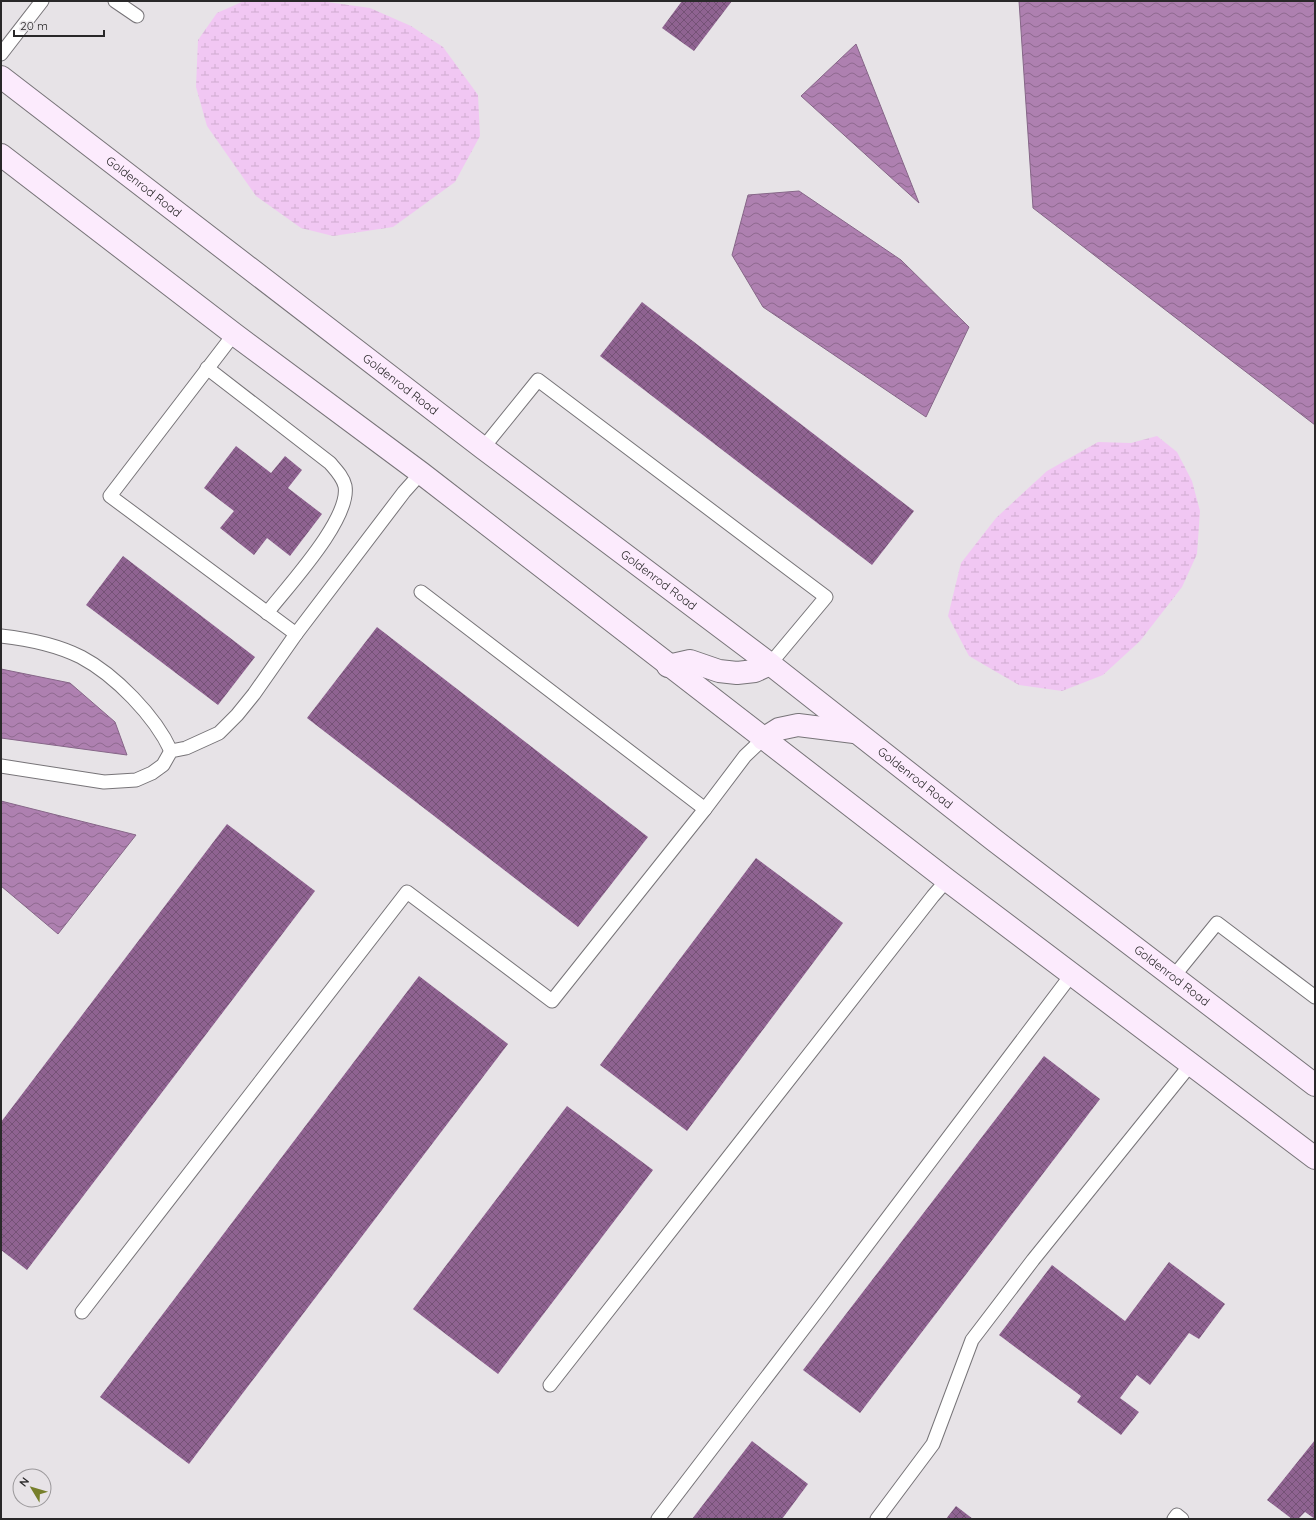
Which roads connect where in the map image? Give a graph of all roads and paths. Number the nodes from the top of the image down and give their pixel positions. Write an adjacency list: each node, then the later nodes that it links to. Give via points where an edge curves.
1 (42, 1): 4 (lane)
2 (115, 1): 3 (lane)
3 (136, 16)
4 (1, 54)
5 (1, 77): 9 (main road, Goldenrod Road)
6 (1, 155): 7 (main road)
7 (234, 334): 8 (lane); 10 (main road)
8 (207, 368): 12 (lane, via 330,463 340,475 344,486 345,498 327,536); 12 (lane, via 110,496)
9 (483, 448): 15 (main road, Goldenrod Road); 15 (lane, via 538,380 826,597)
10 (421, 473): 13 (lane); 16 (main road)
11 (421, 592): 21 (lane)
12 (267, 613): 13 (lane)
13 (296, 634): 19 (lane, via 254,694 219,733 186,748)
14 (1, 636): 19 (lane, via 40,642 80,657 100,668 146,711)
15 (770, 664): 16 (main road, via 755,671 737,673 719,671 690,661); 17 (main road, Goldenrod Road)
16 (668, 666): 18 (main road)
17 (856, 732): 18 (main road, via 798,725 779,729); 24 (main road, Goldenrod Road)
18 (763, 739): 21 (lane, via 745,756); 22 (main road)
19 (171, 751): 20 (lane, via 162,765 136,780 104,782)
20 (1, 766)
21 (705, 809): 29 (lane, via 552,1001 407,892)
22 (947, 880): 23 (main road); 30 (lane)
23 (1072, 974): 26 (main road); 31 (lane)
24 (1174, 976): 25 (lane, via 1217,923); 27 (main road, Goldenrod Road)
25 (1315, 997)
26 (1191, 1064): 28 (main road); 32 (lane, via 972,1340 933,1444)
27 (1315, 1085)
28 (1315, 1158)
29 (82, 1312)
30 (550, 1385)
31 (658, 1519)
32 (877, 1519)
33 (1174, 1519): 34 (lane, via 1177,1515)
34 (1182, 1519)

